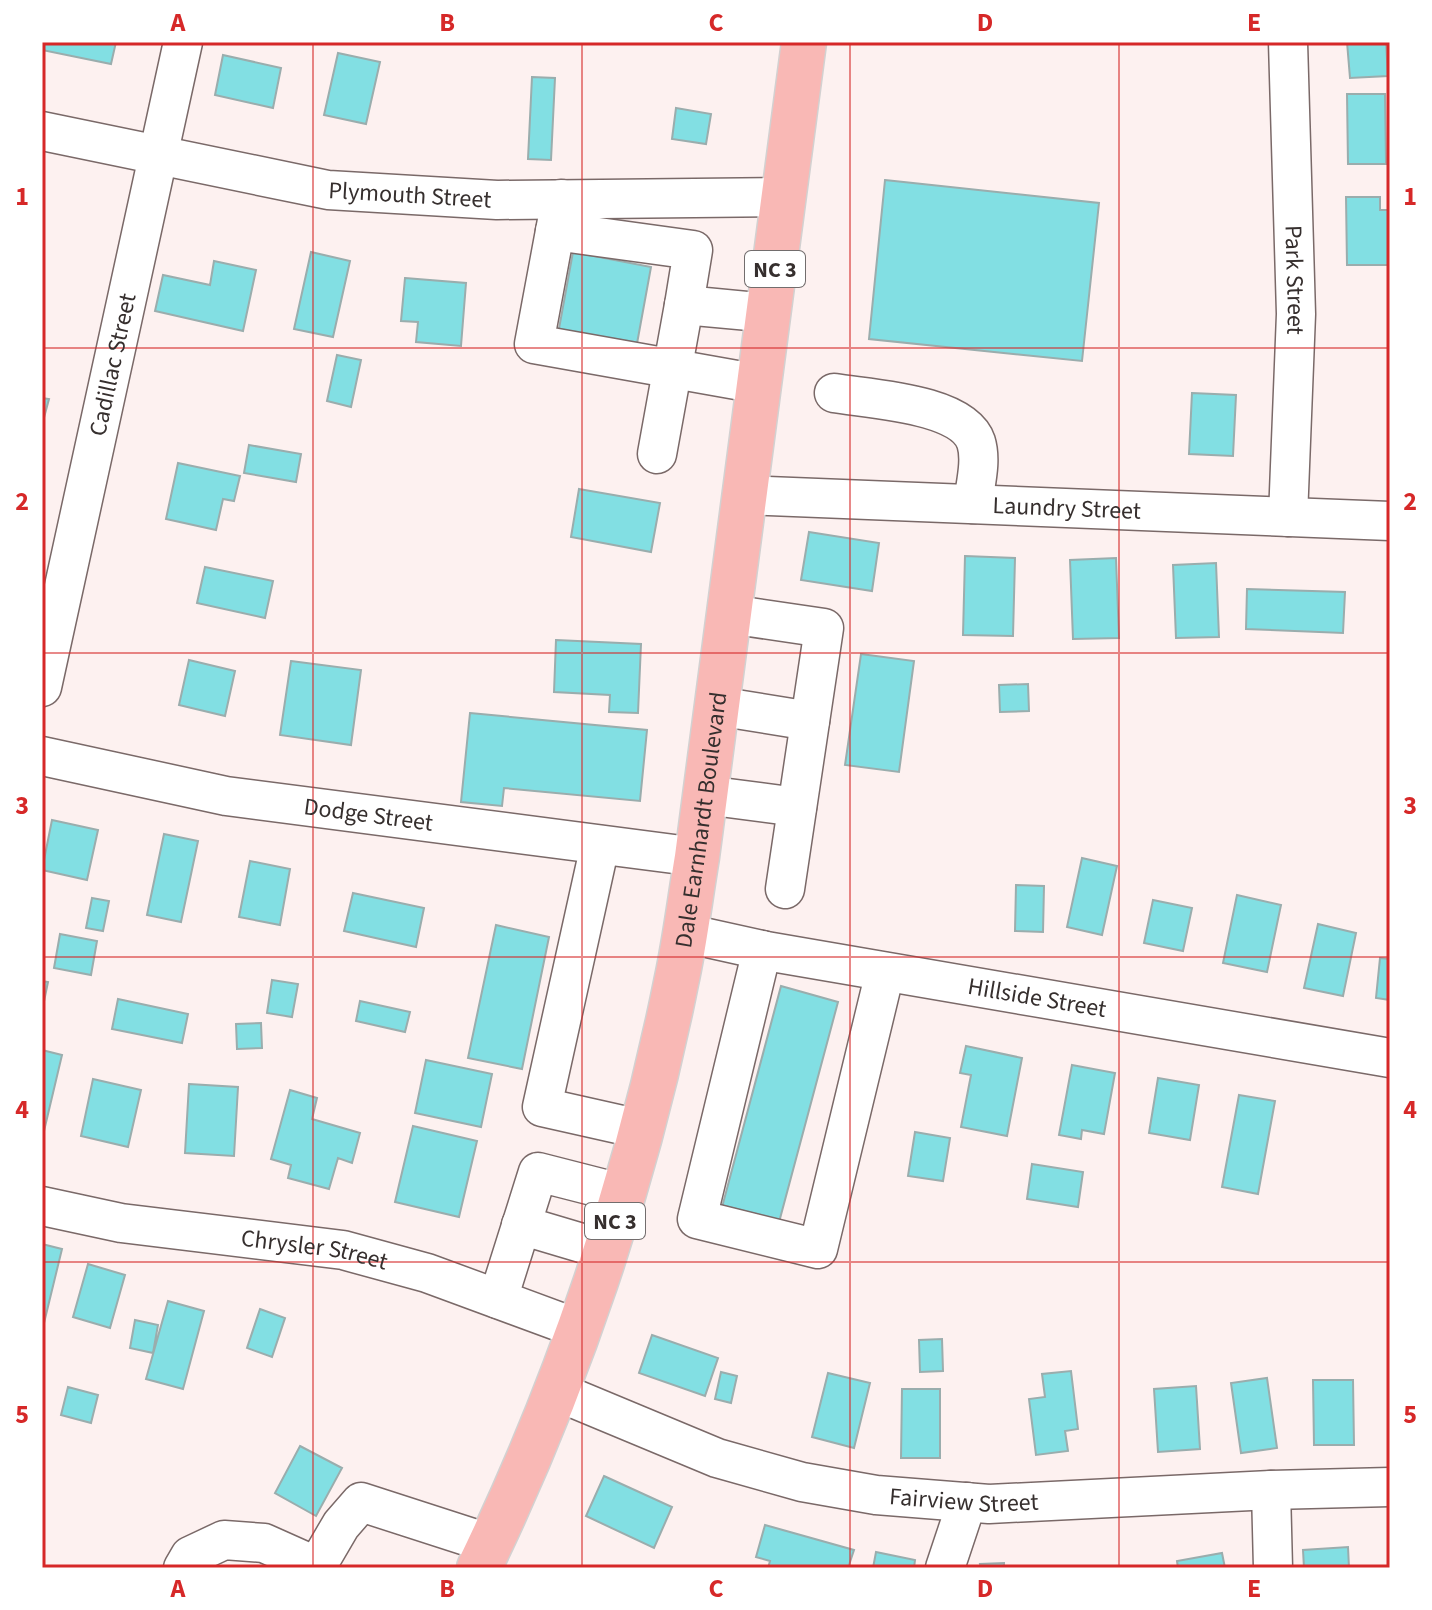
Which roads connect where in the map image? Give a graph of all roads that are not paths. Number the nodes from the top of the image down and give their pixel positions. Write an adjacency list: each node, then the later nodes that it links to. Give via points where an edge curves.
1 (183, 42): 5 (street, Cadillac Street)
2 (804, 42): 6 (main road, Dale Earnhardt Boulevard / NC 3)
3 (1288, 42): 16 (street, Park Street, via 1296,314)
4 (42, 131): 5 (street, Plymouth Street)
5 (159, 156): 7 (street, Plymouth Street, via 328,190 497,200); 19 (street, Cadillac Street)
6 (784, 197): 7 (street, Plymouth Street); 9 (main road, Dale Earnhardt Boulevard / NC 3)
7 (558, 215): 8 (street, via 693,250); 10 (street, via 534,344)
8 (684, 305): 9 (street); 10 (street)
9 (769, 313): 11 (main road, Dale Earnhardt Boulevard / NC 3)
10 (672, 368): 11 (street); 13 (street)
11 (759, 384): 14 (main road, Dale Earnhardt Boulevard / NC 3)
12 (834, 393): 15 (street, via 941,413 968,429 976,442 978,467)
13 (657, 454)
14 (745, 495): 15 (street, Laundry Street); 18 (main road, Dale Earnhardt Boulevard / NC 3)
15 (973, 504): 16 (street, Laundry Street)
16 (1288, 517): 17 (street, Laundry Street)
17 (1390, 521)
18 (729, 614): 20 (main road, Dale Earnhardt Boulevard / NC 3); 21 (street, via 824,628)
19 (42, 687)
20 (717, 706): 21 (street); 23 (main road, Dale Earnhardt Boulevard / NC 3)
21 (810, 721): 24 (street)
22 (42, 756): 25 (street, Dodge Street, via 226,796)
23 (705, 795): 24 (street); 26 (main road, Dale Earnhardt Boulevard / NC 3)
24 (797, 807): 27 (street)
25 (600, 845): 26 (street, Dodge Street); 32 (street, via 542,1107)
26 (697, 857): 28 (main road, Dale Earnhardt Boulevard / NC 3)
27 (785, 889)
28 (685, 933): 29 (street, Hillside Street); 32 (main road, Dale Earnhardt Boulevard / NC 3)
29 (762, 950): 30 (street, Hillside Street); 30 (street, via 697,1219 818,1249)
30 (885, 972): 31 (street, Hillside Street)
31 (1390, 1058)
32 (640, 1129): 33 (main road, Dale Earnhardt Boulevard / NC 3)
33 (624, 1194): 35 (street, via 538,1172); 36 (main road, Dale Earnhardt Boulevard / NC 3)
34 (42, 1206): 37 (street, Chrysler Street, via 121,1223 343,1250)
35 (521, 1225): 36 (street); 37 (street)
36 (605, 1250): 38 (main road, Dale Earnhardt Boulevard / NC 3)
37 (498, 1299): 38 (street, Chrysler Street)
38 (579, 1329): 39 (main road, Dale Earnhardt Boulevard / NC 3)
39 (556, 1391): 42 (street, Fairview Street, via 717,1458 788,1478 876,1495); 43 (main road, Dale Earnhardt Boulevard / NC 3)
40 (1390, 1487): 41 (street, Fairview Street)
41 (1271, 1490): 42 (street, Fairview Street); 47 (street)
42 (967, 1502): 46 (street)
43 (485, 1556): 44 (street, via 361,1502 341,1525)
44 (319, 1567): 45 (street, via 264,1543 224,1540 190,1556)
45 (183, 1568)
46 (945, 1568)
47 (1273, 1568)

